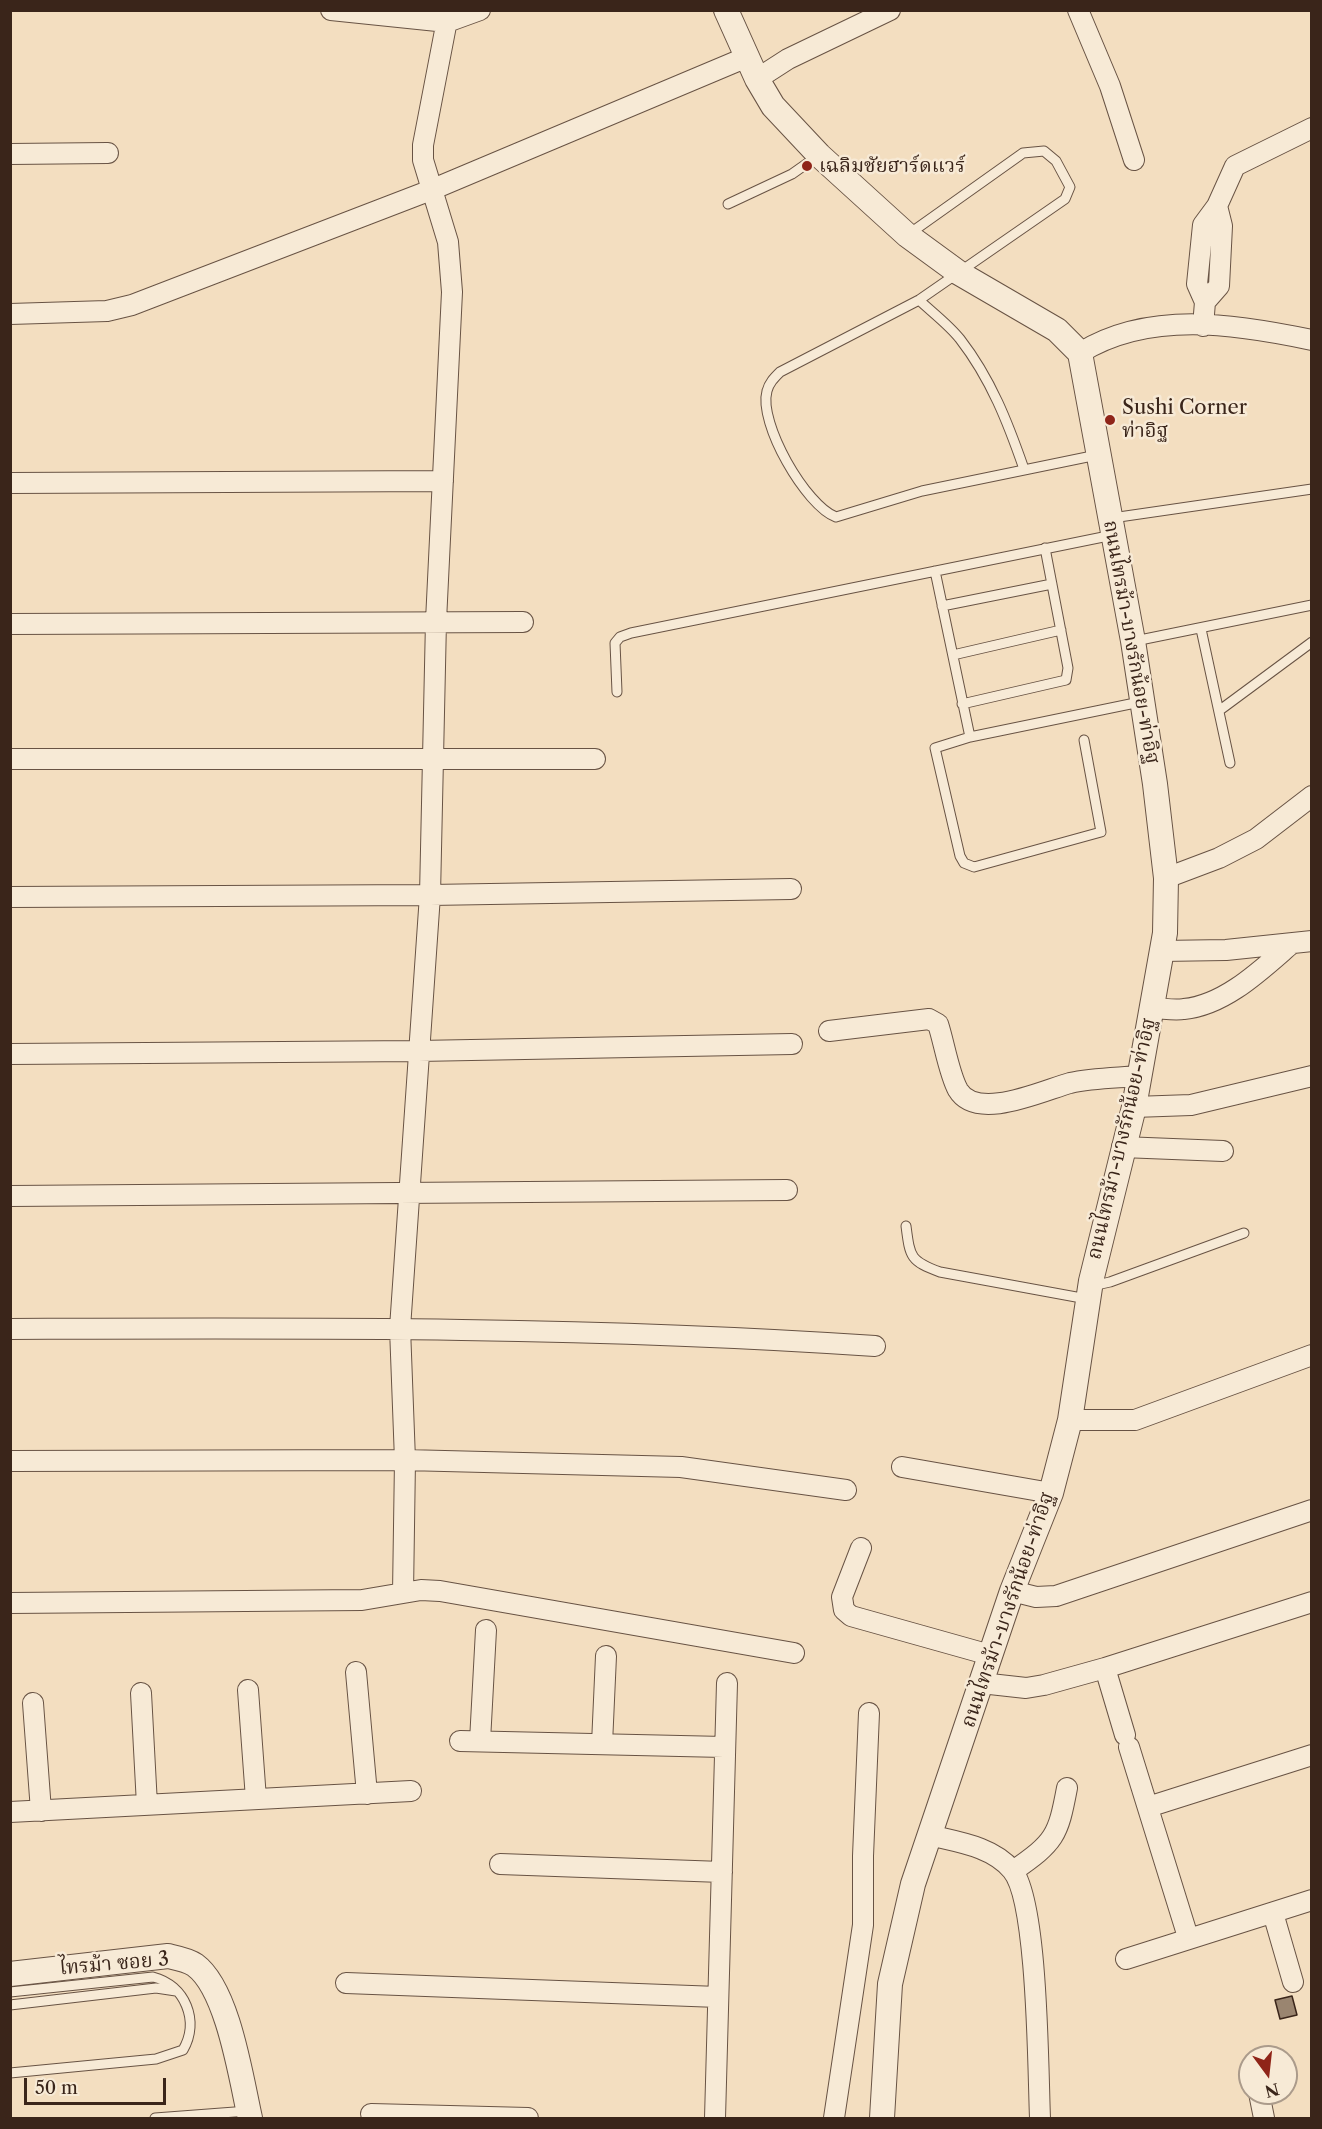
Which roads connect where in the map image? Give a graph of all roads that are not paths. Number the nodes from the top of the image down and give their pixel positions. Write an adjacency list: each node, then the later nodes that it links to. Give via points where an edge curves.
1 (331, 10): 6 (street)
2 (480, 10): 6 (street)
3 (726, 10): 7 (street)
4 (890, 10): 7 (street, via 788,60)
5 (1078, 10): 12 (street, via 1110,86)
6 (448, 16): 13 (street, via 423,145)
7 (752, 68): 11 (street, via 789,125); 13 (street)
8 (1311, 128): 19 (street, via 1235,166 1217,206 1203,225 1197,284 1205,302)
9 (108, 153): 10 (street)
10 (10, 154)
11 (819, 155): 14 (lane, via 792,174); 15 (street)
12 (1134, 160)
13 (431, 190): 18 (street, via 107,312); 24 (street, via 451,262)
14 (728, 204)
15 (907, 235): 16 (street); 16 (lane, via 1023,153 1044,151 1056,161 1070,187 1065,199)
16 (959, 273): 17 (lane); 21 (street, via 1057,330)
17 (919, 300): 23 (lane, via 959,338 985,374 1001,405); 23 (lane, via 780,372 770,382 766,403 770,423 809,497 824,513 836,517 922,491)
18 (10, 314)
19 (1203, 326): 20 (street, via 1262,329); 21 (street, via 1152,326 1124,331)
20 (1311, 340)
21 (1080, 353): 22 (street, ถนนไทรม้า-บางรักน้อย-ท่าอิฐ)
22 (1099, 455): 23 (lane); 27 (street, ถนนไทรม้า-บางรักน้อย-ท่าอิฐ)
23 (1024, 469)
24 (443, 481): 25 (street); 33 (street)
25 (10, 483)
26 (1311, 489): 27 (lane)
27 (1111, 527): 28 (lane); 38 (street, ถนนไทรม้า-บางรักน้อย-ท่าอิฐ)
28 (1046, 548): 29 (lane); 30 (lane)
29 (935, 571): 32 (lane); 41 (lane, via 620,637 615,643)
30 (1052, 584): 32 (lane); 37 (lane)
31 (1311, 605): 36 (lane)
32 (942, 606): 40 (lane)
33 (436, 621): 34 (street); 35 (street); 47 (street)
34 (523, 622)
35 (10, 624)
36 (1202, 629): 38 (lane); 44 (lane)
37 (1061, 630): 40 (lane); 43 (lane, via 1068,668 1066,680)
38 (1133, 641): 42 (street, ถนนไทรม้า-บางรักน้อย-ท่าอิฐ)
39 (1311, 642): 44 (lane)
40 (953, 655): 43 (lane)
41 (617, 692)
42 (1142, 701): 45 (lane); 52 (street, ถนนไทรม้า-บางรักน้อย-ท่าอิฐ)
43 (962, 704): 45 (lane)
44 (1220, 710): 50 (lane)
45 (970, 737): 46 (lane, via 934,748 960,856 964,863 974,867 1101,832)
46 (1084, 740)
47 (434, 758): 48 (street); 49 (street); 54 (street)
48 (10, 759)
49 (595, 759)
50 (1230, 763)
51 (1311, 796): 52 (street, via 1256,838 1219,858)
52 (1166, 878): 58 (street, ถนนไทรม้า-บางรักน้อย-ท่าอิฐ)
53 (791, 889): 54 (street)
54 (430, 895): 55 (street); 62 (street)
55 (10, 897)
56 (1311, 941): 57 (street)
57 (1291, 944): 58 (street); 59 (street, via 1254,976 1213,1000 1185,1009)
58 (1161, 951): 59 (street, ถนนไทรม้า-บางรักน้อย-ท่าอิฐ)
59 (1152, 1008): 64 (street, ถนนไทรม้า-บางรักน้อย-ท่าอิฐ)
60 (829, 1031): 64 (street, via 929,1019 938,1024 958,1090 968,1100 979,1103 1005,1103 1071,1083)
61 (792, 1044): 62 (street)
62 (418, 1052): 63 (street); 70 (street)
63 (10, 1054)
64 (1139, 1076): 66 (street, ถนนไทรม้า-บางรักน้อย-ท่าอิฐ)
65 (1311, 1076): 66 (street, via 1191,1105)
66 (1134, 1107): 67 (street, ถนนไทรม้า-บางรักน้อย-ท่าอิฐ)
67 (1122, 1147): 68 (street); 74 (street, ถนนไทรม้า-บางรักน้อย-ท่าอิฐ)
68 (1223, 1151)
69 (787, 1190): 70 (street)
70 (408, 1195): 71 (street); 75 (street)
71 (10, 1196)
72 (906, 1226): 74 (lane, via 909,1253 918,1264 940,1272)
73 (1244, 1233): 74 (lane)
74 (1089, 1290): 79 (street, ถนนไทรม้า-บางรักน้อย-ท่าอิฐ)
75 (400, 1328): 76 (street); 77 (street, via 726,1336); 80 (street)
76 (10, 1329)
77 (875, 1346)
78 (1311, 1355): 79 (street, via 1135,1420)
79 (1070, 1420): 84 (street, ถนนไทรม้า-บางรักน้อย-ท่าอิฐ)
80 (405, 1460): 81 (street); 83 (street, via 681,1467); 88 (street)
81 (10, 1461)
82 (902, 1467): 84 (street)
83 (846, 1490)
84 (1051, 1493): 87 (street, ถนนไทรม้า-บางรักน้อย-ท่าอิฐ)
85 (1311, 1510): 87 (street, via 1056,1596 1036,1597)
86 (861, 1548): 93 (street, via 842,1597 844,1611)
87 (1012, 1591): 93 (street, ถนนไทรม้า-บางรักน้อย-ท่าอิฐ)
88 (403, 1593): 90 (street, via 362,1600); 92 (street, via 441,1591)
89 (1311, 1602): 95 (street)
90 (10, 1603)
91 (486, 1630): 104 (street)
92 (795, 1653)
93 (990, 1654): 98 (street, ถนนไทรม้า-บางรักน้อย-ท่าอิฐ)
94 (606, 1656): 105 (street)
95 (1105, 1668): 98 (street, via 1026,1688); 113 (street)
96 (356, 1672): 110 (street)
97 (727, 1683): 106 (street)
98 (981, 1683): 116 (street, ถนนไทรม้า-บางรักน้อย-ท่าอิฐ)
99 (248, 1689): 111 (street)
100 (141, 1693): 112 (street)
101 (33, 1703): 114 (street)
102 (869, 1713): 137 (street, via 863,1925)
103 (460, 1741): 104 (street)
104 (480, 1741): 105 (street)
105 (602, 1744): 106 (street)
106 (724, 1747): 119 (street)
107 (1311, 1755): 113 (street)
108 (1067, 1788): 118 (street, via 1060,1827 1046,1846)
109 (411, 1791): 110 (street)
110 (367, 1794): 111 (street)
111 (256, 1800): 112 (street)
112 (147, 1805): 114 (street)
113 (1148, 1807): 122 (street)
114 (41, 1811): 115 (street)
115 (10, 1812)
116 (929, 1835): 118 (street, via 971,1845 995,1856); 138 (street, ถนนไทรม้า-บางรักน้อย-ท่าอิฐ, via 913,1884 890,1984)
117 (501, 1864): 119 (street)
118 (1013, 1871): 139 (street, via 1026,1909 1033,1963)
119 (722, 1872): 129 (street)
120 (1311, 1900): 121 (street)
121 (1273, 1913): 122 (street); 125 (street)
122 (1188, 1937): 123 (street)
123 (1126, 1959)
124 (10, 1974): 133 (street, ไทรม้า ซอย 3, via 168,1956 193,1963 207,1976 221,2000)
125 (1293, 1982)
126 (345, 1983): 129 (street)
127 (176, 1991): 128 (lane, via 170,1981 153,1977); 130 (lane, via 156,1988); 131 (lane, via 183,1999 190,2022 190,2038 183,2050 156,2059)
128 (10, 1992)
129 (718, 1997): 136 (street)
130 (10, 2005)
131 (10, 2073)
132 (371, 2114): 135 (street)
133 (249, 2115): 134 (lane)
134 (155, 2118)
135 (528, 2118)
136 (715, 2118)
137 (834, 2118)
138 (882, 2118)
139 (1041, 2118)

